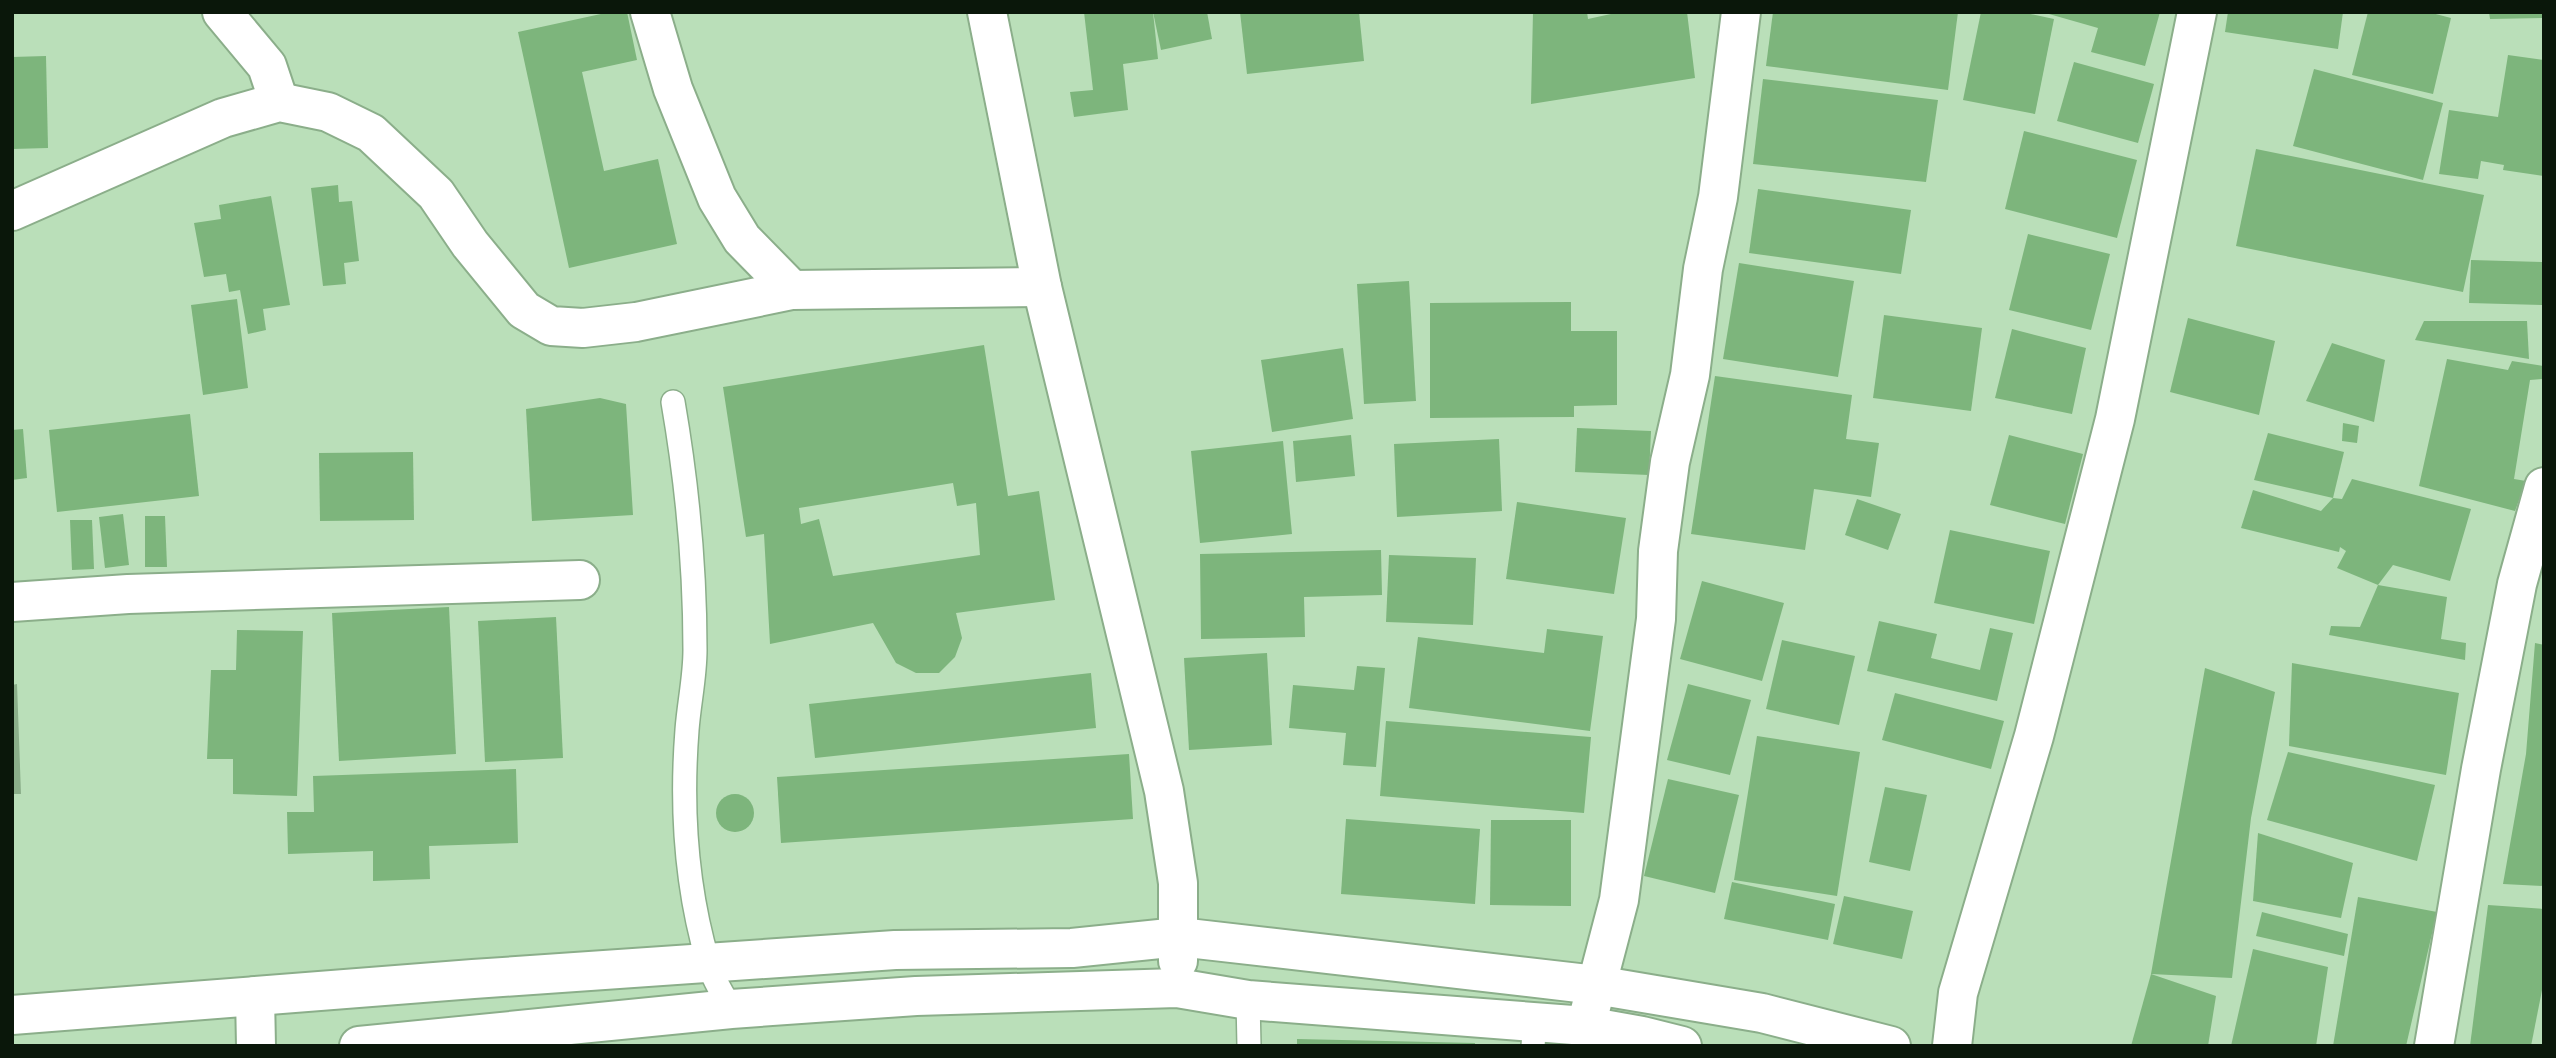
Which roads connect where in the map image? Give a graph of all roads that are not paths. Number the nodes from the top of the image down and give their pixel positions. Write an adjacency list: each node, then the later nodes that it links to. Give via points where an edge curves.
1 (222, 12): 6 (street, via 267,66)
2 (650, 12): 9 (street, via 673,89 717,198 742,239)
3 (987, 12): 8 (street)
4 (1741, 12): 17 (street, via 1718,197 1660,538 1654,630 1619,900)
5 (2197, 12): 30 (street, via 2115,419 2034,736 1958,993)
6 (279, 102): 7 (street, via 223,118); 9 (street, via 328,111 371,133 436,194 524,310 551,326 636,323)
7 (12, 211)
8 (1042, 287): 9 (street); 15 (street, via 1164,791 1178,883)
9 (792, 290)
10 (673, 402): 16 (lane, via 691,531 695,641 684,787 688,872)
11 (2544, 488): 13 (street)
12 (580, 580): 14 (street, via 142,593)
13 (2530, 585): 31 (street, via 2481,769)
14 (12, 602)
15 (1179, 937): 16 (street, via 1072,948 895,950); 17 (street); 18 (street)
16 (708, 964): 19 (street); 21 (lane)
17 (1596, 985): 23 (street); 29 (street, via 1762,1013)
18 (1177, 988): 20 (street); 21 (street, via 916,996)
19 (255, 996): 22 (street); 25 (street)
20 (1248, 1000): 24 (street); 27 (lane)
21 (731, 1009): 26 (street)
22 (12, 1015)
23 (1586, 1026): 24 (street); 28 (street)
24 (1534, 1034)
25 (256, 1046)
26 (359, 1046)
27 (1249, 1046)
28 (1682, 1046)
29 (1891, 1046)
30 (1952, 1046)
31 (2434, 1046)

